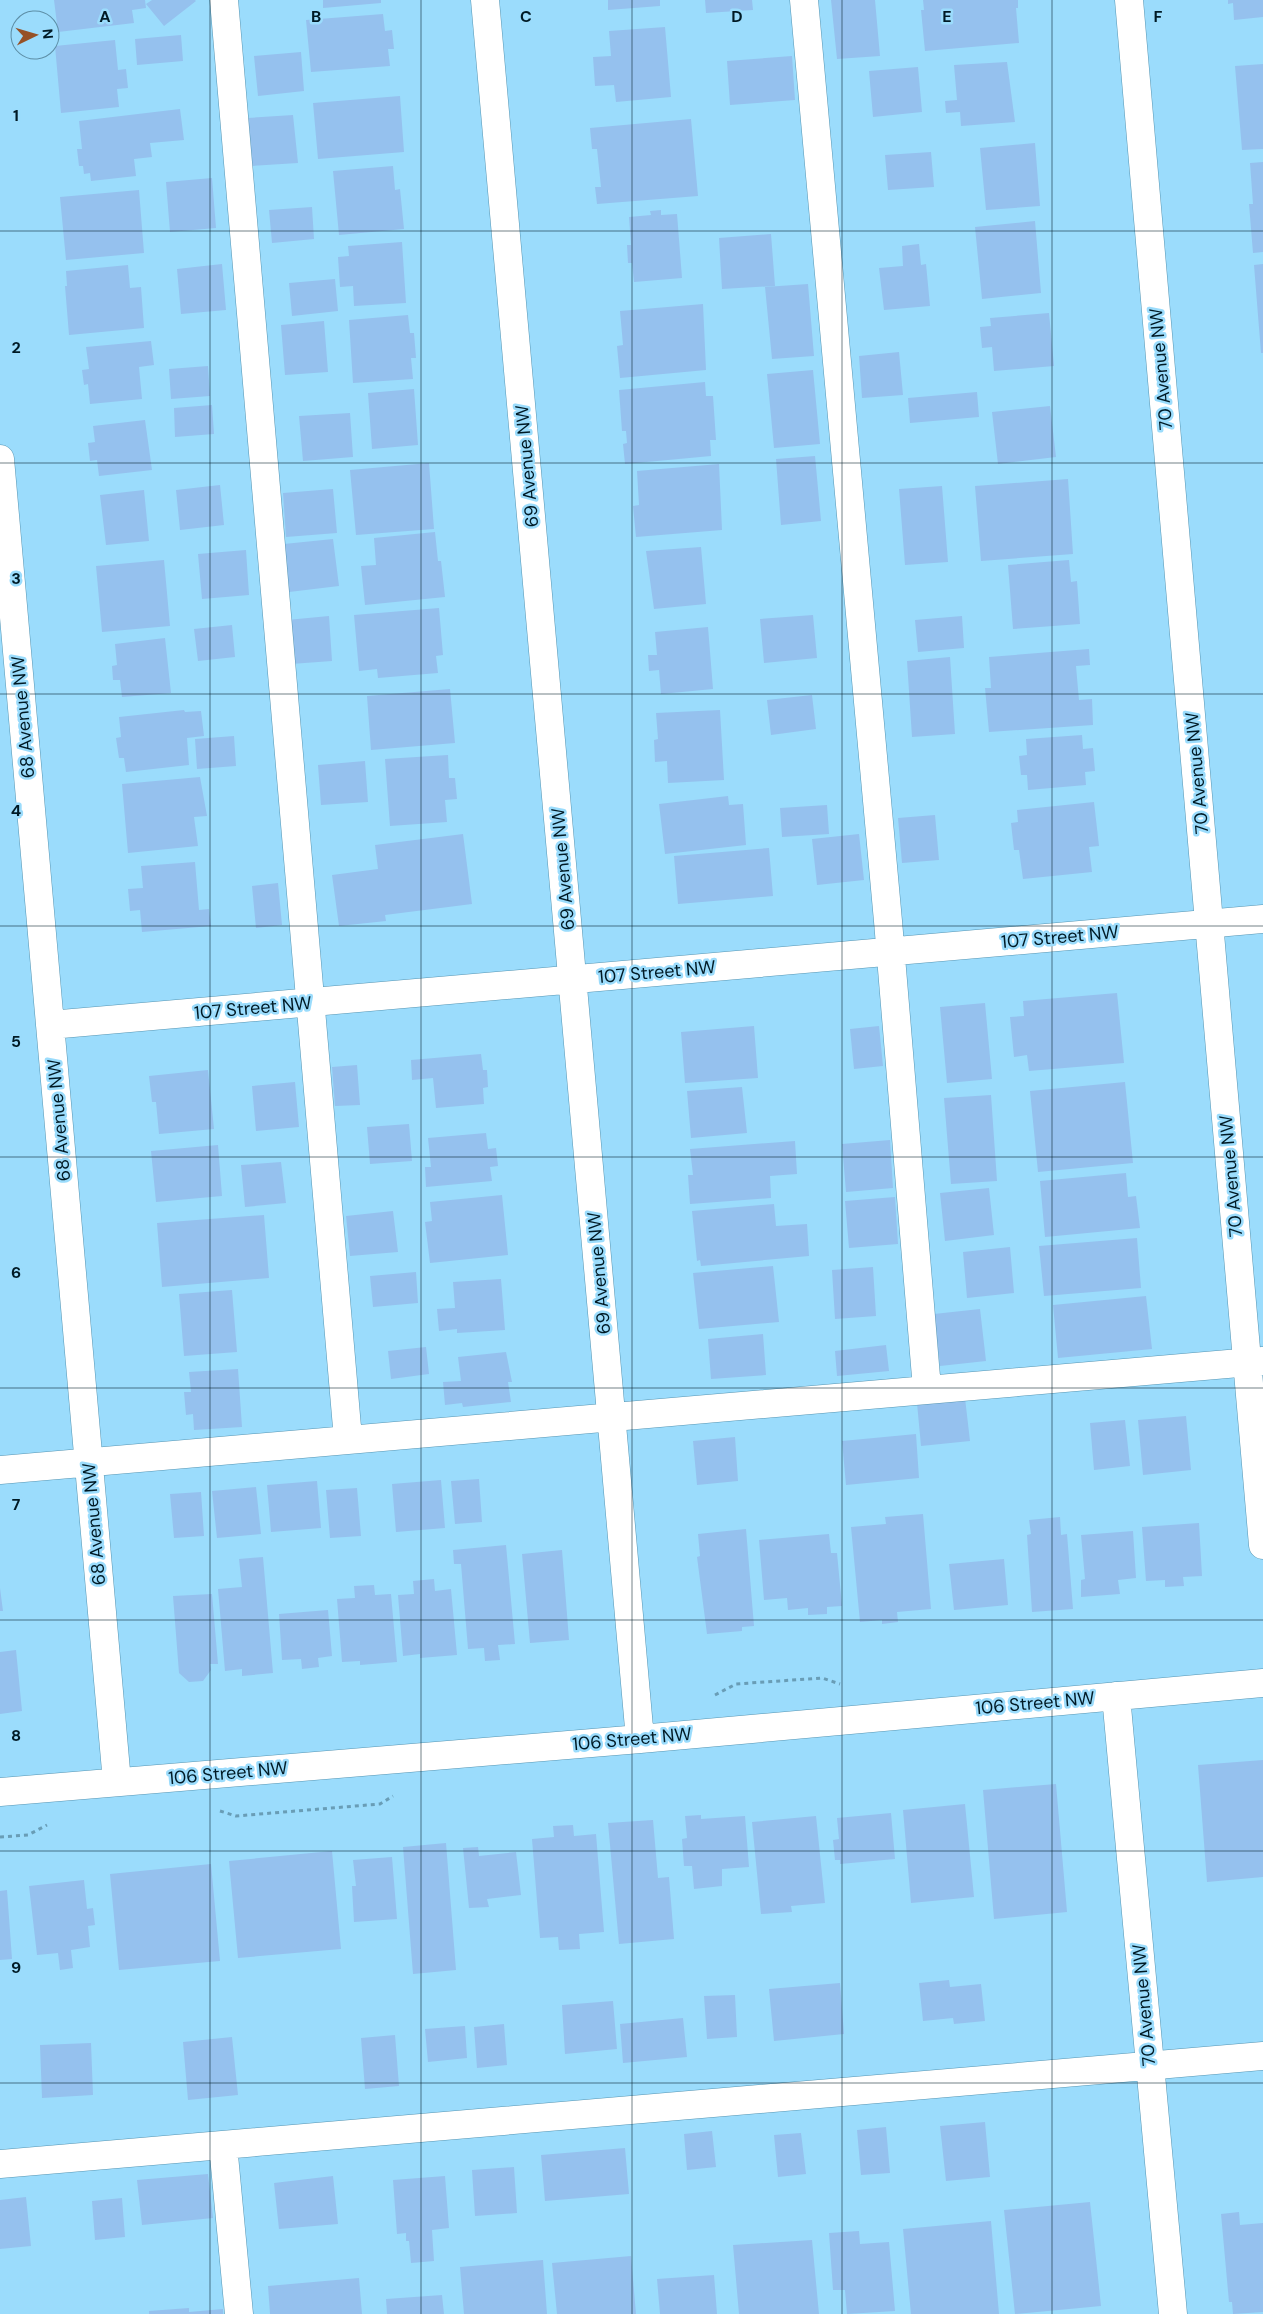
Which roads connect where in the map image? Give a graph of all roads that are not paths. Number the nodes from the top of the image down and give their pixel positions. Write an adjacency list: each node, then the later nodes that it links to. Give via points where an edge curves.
1 (224, 0): 11 (street)
2 (485, 0): 10 (street, 69 Avenue NW)
3 (804, 0): 9 (street)
4 (1129, 0): 8 (street, 70 Avenue NW)
5 (0, 459): 6 (street, 68 Avenue NW)
6 (3, 538): 12 (street, 68 Avenue NW)
7 (1263, 919): 8 (street, 107 Street NW)
8 (1210, 923): 9 (street, 107 Street NW); 13 (street, 70 Avenue NW)
9 (890, 952): 10 (street, 107 Street NW); 14 (street)
10 (573, 979): 11 (street, 107 Street NW); 15 (street, 69 Avenue NW)
11 (312, 1003): 12 (street, 107 Street NW); 16 (street)
12 (50, 1025): 17 (street, 68 Avenue NW)
13 (1255, 1361): 14 (street); 19 (street, 70 Avenue NW)
14 (927, 1389): 15 (street)
15 (612, 1417): 16 (street); 22 (street, 69 Avenue NW)
16 (348, 1439): 17 (street)
17 (88, 1462): 18 (street); 23 (street, 68 Avenue NW)
18 (0, 1470)
19 (1263, 1545)
20 (1263, 1683): 21 (street, 106 Street NW)
21 (1116, 1696): 22 (street, 106 Street NW); 26 (street, 70 Avenue NW)
22 (640, 1739): 23 (street, 106 Street NW)
23 (117, 1782): 24 (street, 106 Street NW)
24 (0, 1792)
25 (1263, 2056): 26 (street)
26 (1150, 2065): 27 (street); 30 (street, 70 Avenue NW)
27 (223, 2145): 28 (street); 29 (street)
28 (0, 2164)
29 (239, 2314)
30 (1173, 2314)

